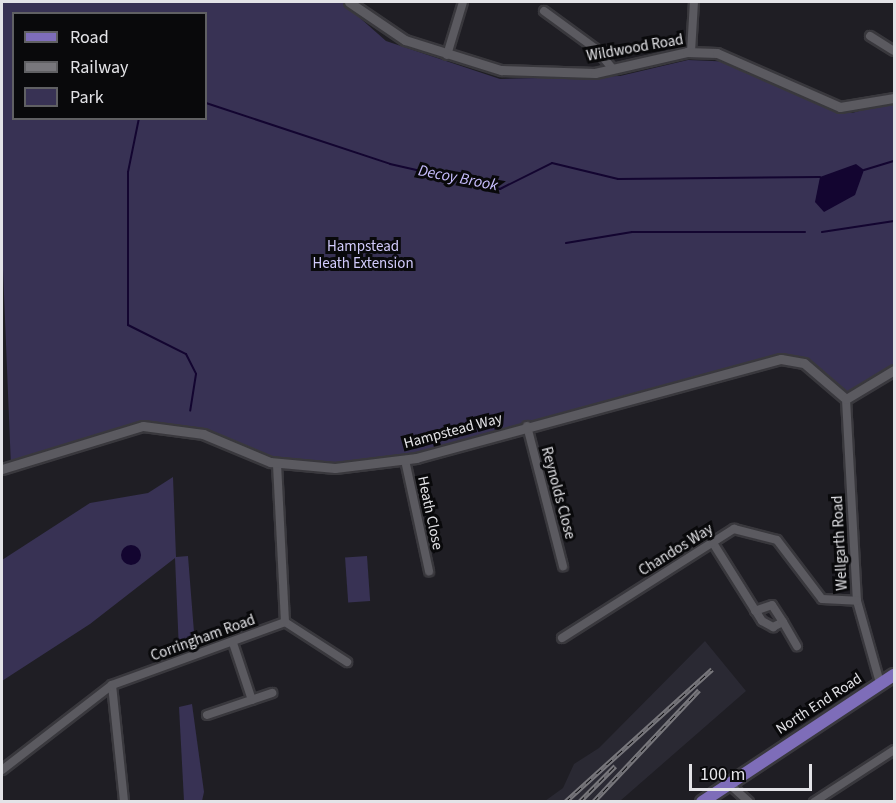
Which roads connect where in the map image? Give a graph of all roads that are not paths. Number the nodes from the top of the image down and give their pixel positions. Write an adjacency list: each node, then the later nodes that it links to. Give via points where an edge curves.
1 (349, 2): 8 (street, Wildwood Road, via 405,40)
2 (463, 2): 8 (street)
3 (694, 2): 7 (street)
4 (544, 10): 9 (street, via 596,49)
5 (870, 36): 6 (street)
6 (894, 51)
7 (692, 52): 9 (street, Wildwood Road); 10 (street, Wildwood Road, via 735,57 779,83 840,107)
8 (447, 55): 9 (street, Wildwood Road, via 514,72)
9 (613, 69)
10 (894, 98)
11 (894, 370): 12 (street)
12 (846, 399): 13 (street, Hampstead Way, via 804,363 781,359); 20 (street, Wellgarth Road)
13 (527, 426): 14 (street, Hampstead Way); 18 (street, Reynolds Close)
14 (405, 460): 15 (street, Hampstead Way, via 335,468); 19 (street, Heath Close)
15 (277, 463): 16 (street, Hampstead Way, via 203,434 143,426); 23 (street)
16 (2, 469)
17 (713, 543): 20 (street, Chandos Way, via 734,529 777,540 815,594); 21 (street); 24 (street, Chandos Way)
18 (563, 566)
19 (429, 571)
20 (857, 601): 29 (street, Wellgarth Road)
21 (755, 611): 22 (street, via 767,626); 22 (street, via 772,605)
22 (783, 621): 26 (street)
23 (285, 622): 25 (street, Corringham Road); 27 (street)
24 (562, 638)
25 (233, 643): 30 (street, Corringham Road); 32 (street)
26 (797, 646)
27 (347, 662)
28 (894, 675): 29 (main road, North End Road)
29 (880, 682): 36 (main road, North End Road)
30 (112, 685): 35 (street, Corringham Road); 37 (street)
31 (272, 693): 32 (street)
32 (252, 700): 33 (street)
33 (207, 716)
34 (894, 750): 40 (street)
35 (2, 770)
36 (727, 782): 38 (main road, North End Road); 39 (street)
37 (124, 801)
38 (702, 801)
39 (749, 801)
40 (814, 801)

